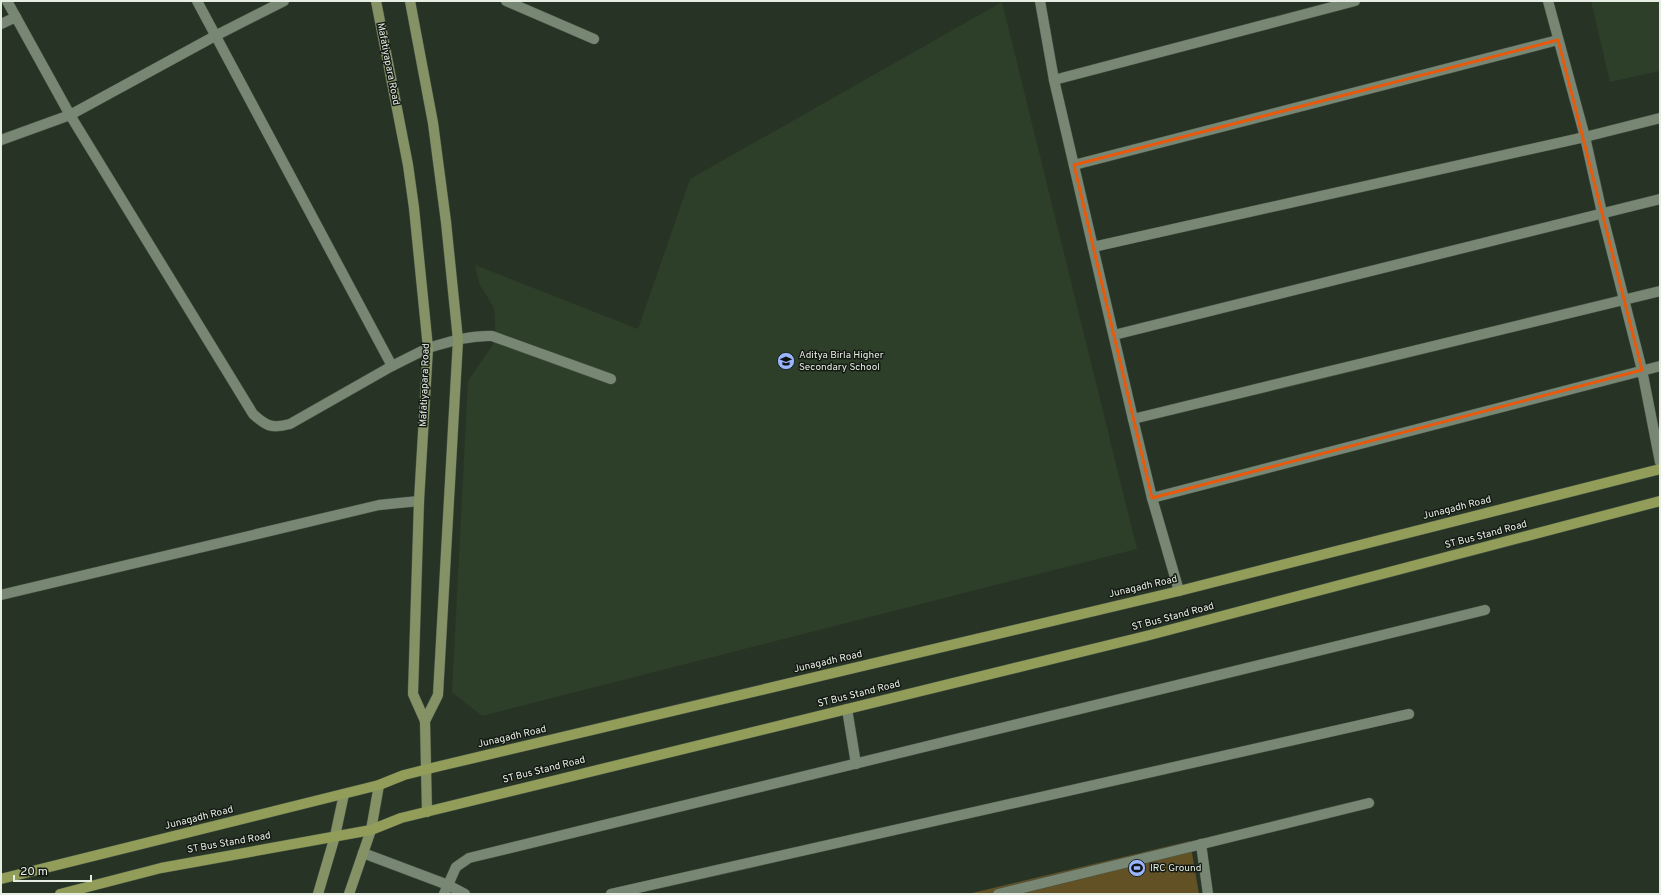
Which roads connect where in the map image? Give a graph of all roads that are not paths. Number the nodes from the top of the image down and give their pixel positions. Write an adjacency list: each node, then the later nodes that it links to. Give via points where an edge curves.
1 (7, 1): 10 (street)
2 (196, 1): 12 (street)
3 (284, 1): 12 (street)
4 (376, 1): 28 (street, Mafatiyapara Road, via 408,165)
5 (410, 1): 27 (street, via 433,123)
6 (506, 1): 13 (street)
7 (1040, 1): 15 (street)
8 (1354, 1): 15 (street)
9 (1548, 1): 14 (street)
10 (16, 17): 11 (street); 16 (street)
11 (1, 24)
12 (215, 36): 16 (street); 29 (street)
13 (594, 39)
14 (1558, 40): 18 (street); 20 (street)
15 (1054, 80): 20 (street)
16 (70, 115): 19 (street); 29 (street, via 252,414 263,424 276,428 290,424)
17 (1660, 118): 18 (street)
18 (1585, 137): 22 (street); 23 (street)
19 (1, 140)
20 (1074, 165): 23 (street)
21 (1660, 199): 22 (street)
22 (1602, 213): 25 (street); 26 (street)
23 (1093, 248): 26 (street)
24 (1660, 291): 25 (street)
25 (1624, 300): 31 (street); 33 (street)
26 (1114, 335): 33 (street)
27 (458, 340): 28 (street); 32 (street, via 480,335 502,339); 44 (street, via 438,695)
28 (428, 348): 29 (street); 37 (street, Mafatiyapara Road)
29 (392, 366)
30 (1660, 366): 31 (street)
31 (1642, 370): 34 (street); 36 (street)
32 (611, 380)
33 (1133, 419): 36 (street)
34 (1660, 462)
35 (1660, 469): 39 (main road, Junagadh Road)
36 (1152, 498): 39 (street)
37 (420, 501): 40 (street, via 379,505); 44 (street, Mafatiyapara Road, via 413,694)
38 (1660, 501): 42 (main road, ST Bus Stand Road, via 1146,636)
39 (1179, 591): 46 (main road, Junagadh Road)
40 (1, 595)
41 (1485, 610): 45 (street)
42 (847, 709): 45 (street); 50 (main road, ST Bus Stand Road)
43 (1409, 714): 61 (street)
44 (425, 721): 46 (street)
45 (856, 764): 56 (street, via 469,858 456,867)
46 (426, 770): 47 (main road, Junagadh Road); 50 (street)
47 (379, 785): 48 (main road, Junagadh Road); 51 (street)
48 (344, 794): 52 (street); 55 (main road, Junagadh Road)
49 (1369, 803): 53 (street)
50 (427, 812): 51 (main road, ST Bus Stand Road, via 401,818)
51 (371, 830): 52 (main road, ST Bus Stand Road); 54 (street)
52 (335, 836): 57 (main road, ST Bus Stand Road, via 161,868); 58 (street)
53 (1201, 844): 62 (street); 63 (street)
54 (363, 853): 56 (street); 59 (street)
55 (1, 879)
56 (446, 889): 60 (street)
57 (60, 894)
58 (318, 894)
59 (349, 894)
60 (465, 894)
61 (612, 894)
62 (998, 894)
63 (1208, 894)

